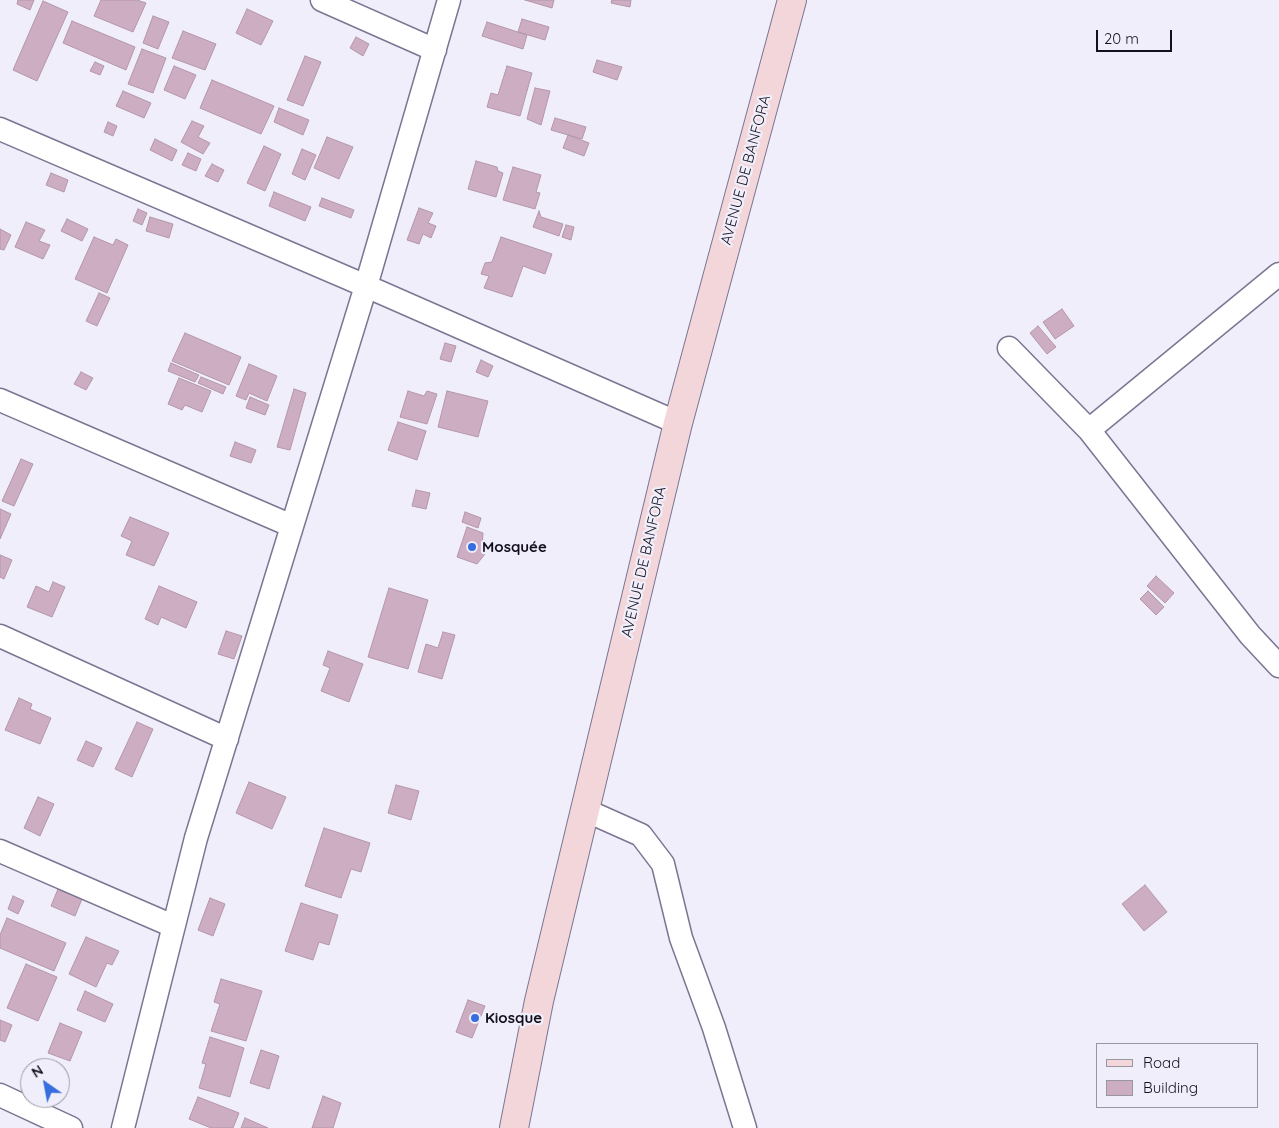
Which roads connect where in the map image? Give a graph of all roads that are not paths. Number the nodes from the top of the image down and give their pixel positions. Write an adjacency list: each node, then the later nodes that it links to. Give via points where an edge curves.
1 (322, 0): 4 (street)
2 (449, 0): 4 (street)
3 (792, 0): 10 (main road, AVENUE DE BANFORA)
4 (435, 50): 7 (street)
5 (0, 129): 7 (street)
6 (1279, 274): 11 (street)
7 (366, 286): 10 (street); 12 (street)
8 (1009, 348): 11 (street)
9 (0, 400): 12 (street)
10 (678, 423): 16 (main road, AVENUE DE BANFORA)
11 (1089, 430): 14 (street, via 1250,635)
12 (292, 526): 15 (street)
13 (0, 636): 15 (street)
14 (1279, 666)
15 (227, 739): 18 (street)
16 (585, 810): 22 (main road, AVENUE DE BANFORA, via 539,1001); 23 (street, via 641,835 663,864 681,938 714,1028)
17 (0, 851): 18 (street)
18 (173, 926): 21 (street)
19 (0, 1094): 20 (street)
20 (71, 1128)
21 (123, 1128)
22 (514, 1128)
23 (745, 1128)

